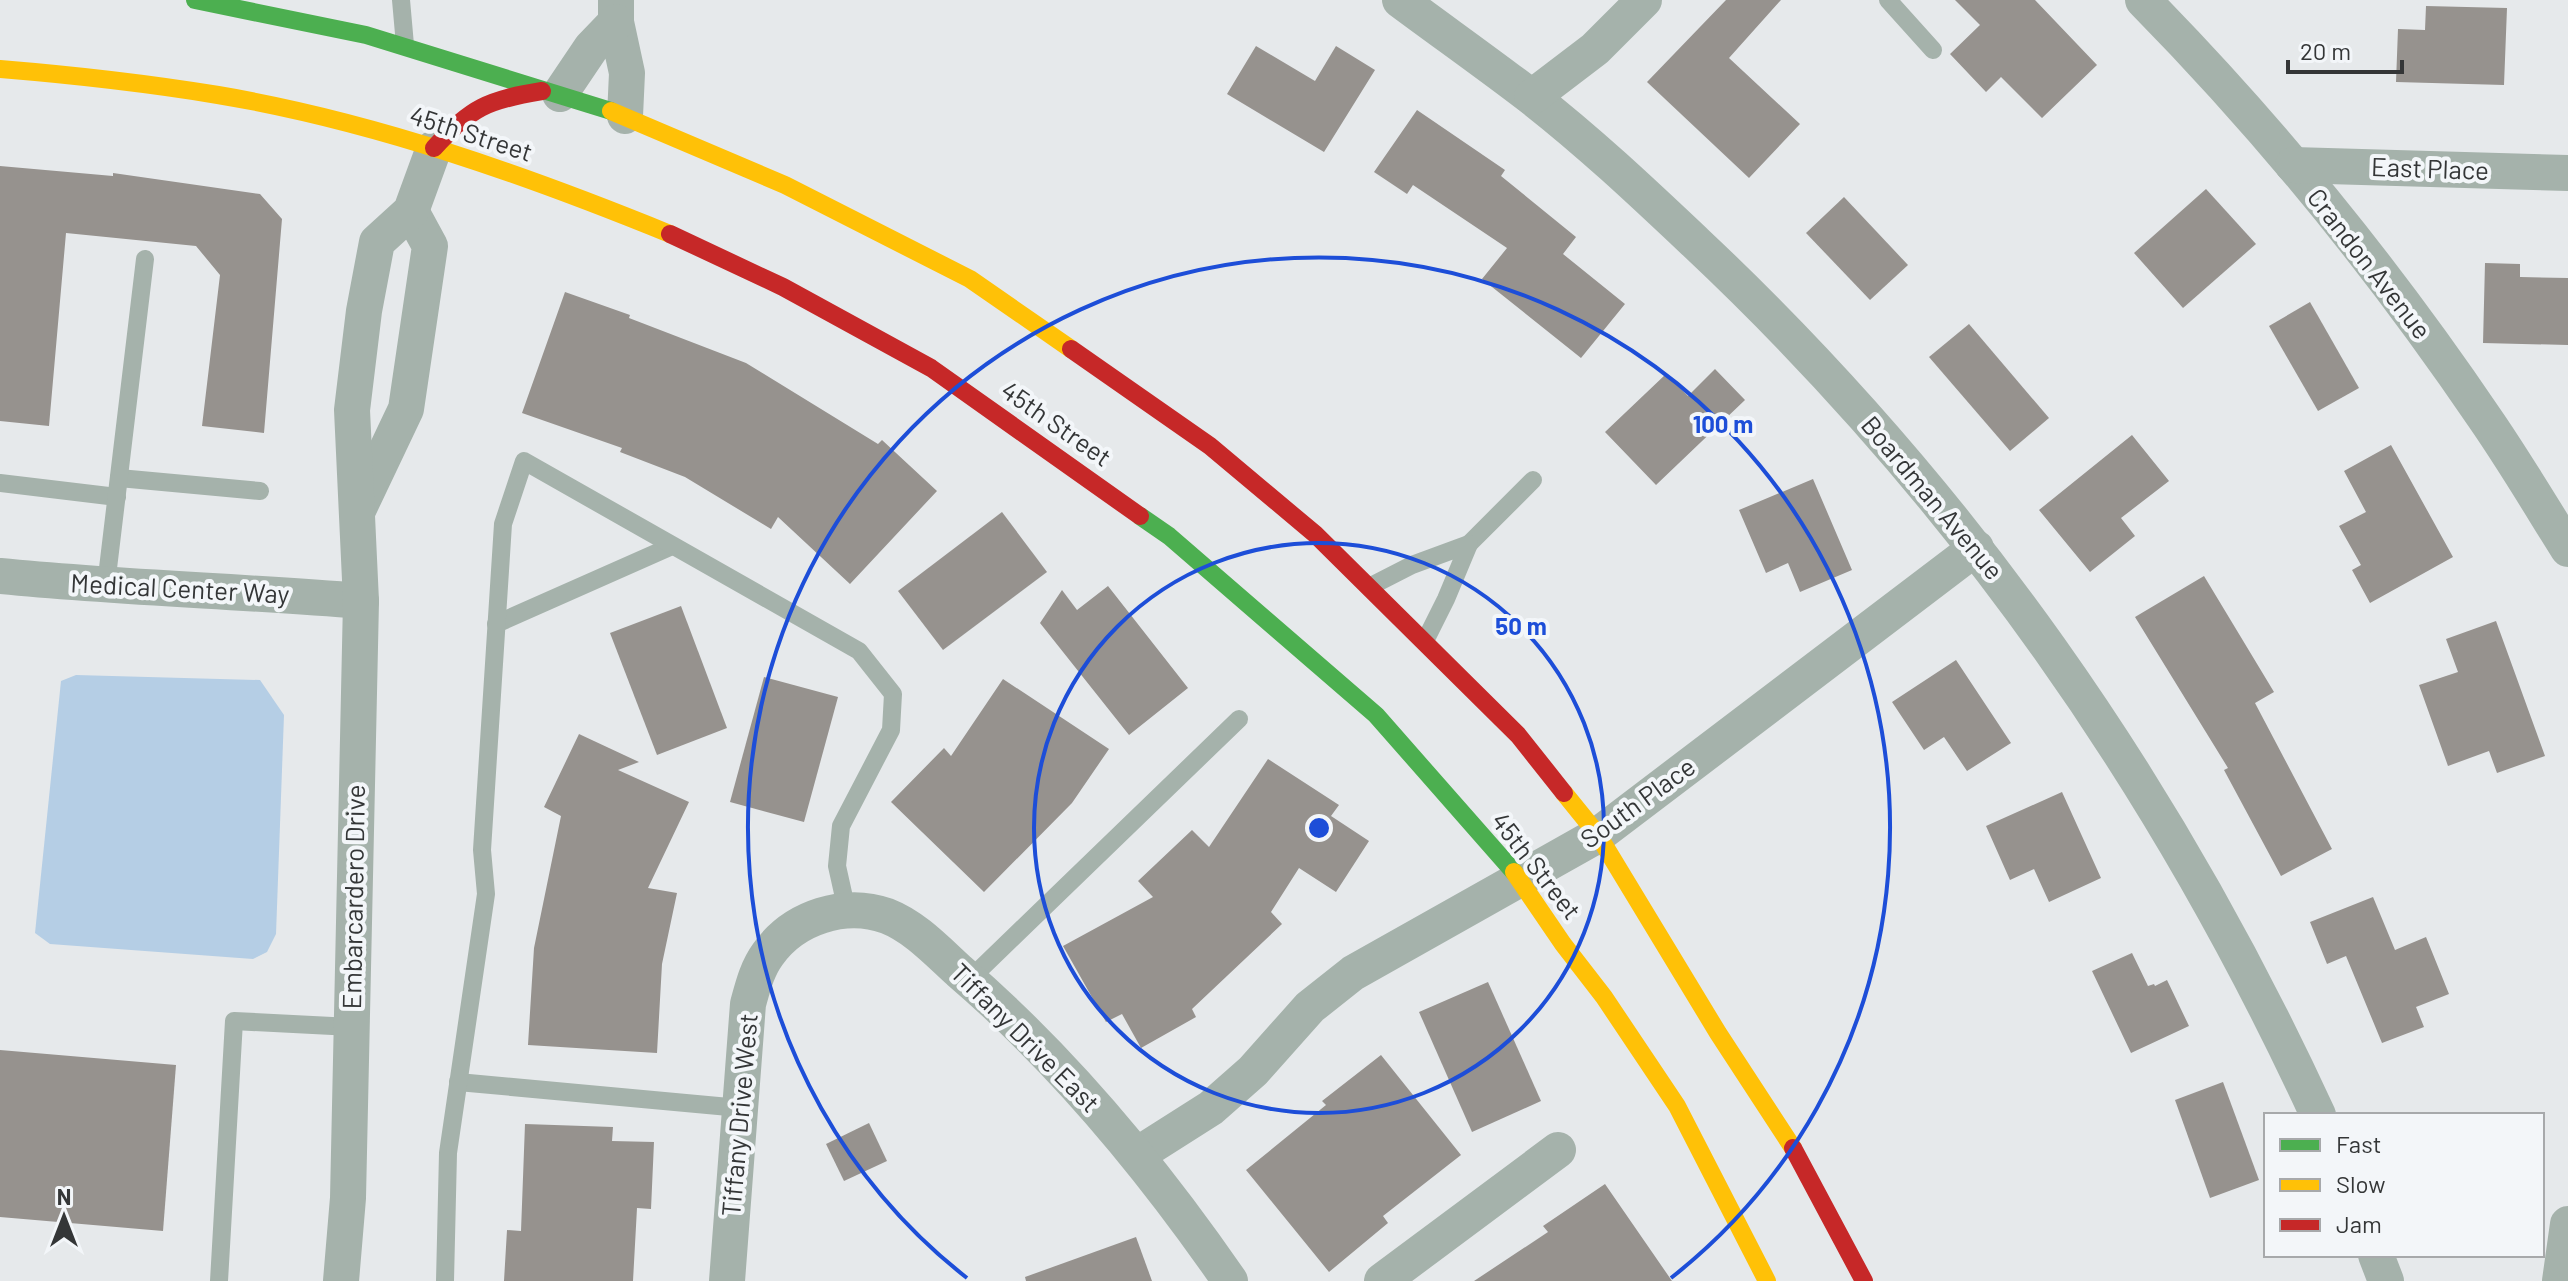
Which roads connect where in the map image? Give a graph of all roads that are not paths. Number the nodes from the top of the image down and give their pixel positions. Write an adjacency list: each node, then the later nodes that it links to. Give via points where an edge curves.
1 (195, 0): 8 (main road)
2 (401, 0): 8 (lane)
3 (1400, 0): 12 (street, Boardman Avenue)
4 (1644, 0): 12 (street, via 1595,49)
5 (1888, 0): 9 (lane)
6 (2143, 0): 15 (street, Crandon Avenue)
7 (616, 11): 11 (street); 13 (street, via 627,73)
8 (405, 48): 11 (main road)
9 (1933, 50)
10 (0, 69): 14 (main road, 45th Street, via 220,95)
11 (554, 92): 13 (main road); 14 (main road, via 491,100 461,117)
12 (1532, 97): 26 (street, Boardman Avenue, via 1757,300 1890,443)
13 (625, 116): 30 (main road, via 785,185 970,279 1210,446)
14 (434, 148): 17 (street, Embarcardero Drive); 36 (main road, 45th Street, via 562,190 674,236 783,287 931,368 1169,536 1376,715)
15 (2293, 165): 16 (street, East Place); 27 (street, Crandon Avenue, via 2477,408)
16 (2568, 173)
17 (411, 211): 23 (street, Embarcardero Drive, via 377,242 364,311 352,410); 23 (street, Embarcardero Drive, via 430,246 406,409)
18 (145, 259): 21 (lane)
19 (1533, 480): 24 (lane)
20 (0, 483): 21 (lane)
21 (118, 488): 22 (lane); 29 (lane)
22 (260, 491)
23 (357, 513): 31 (street, Embarcardero Drive)
24 (1469, 544): 30 (lane); 33 (lane)
25 (672, 546): 32 (lane); 32 (lane, via 524,461 503,524); 37 (lane, via 859,651 893,694 891,730 841,826 837,866)
26 (1976, 548): 35 (street, South Place); 43 (street, Boardman Avenue, via 2059,658 2145,789 2205,889)
27 (2568, 549)
28 (0, 576): 29 (street, Medical Center Way)
29 (106, 585): 31 (street, Medical Center Way)
30 (1369, 587): 33 (main road)
31 (361, 601): 40 (street, Embarcardero Drive)
32 (496, 624): 41 (lane, via 482,850 486,894)
33 (1425, 641): 35 (main road, via 1518,735)
34 (1239, 719): 39 (lane)
35 (1598, 835): 36 (street, South Place); 55 (main road, via 1794,1150)
36 (1521, 880): 45 (street, South Place, via 1353,973 1310,1007 1253,1071 1211,1108); 54 (main road, 45th Street, via 1677,1106)
37 (847, 911): 38 (street, Tiffany Drive East, via 808,920); 39 (street, Tiffany Drive East, via 887,916 911,928)
38 (768, 954): 42 (street, Tiffany Drive West, via 748,1004)
39 (970, 979): 45 (street, Tiffany Drive East, via 1070,1077)
40 (352, 1027): 48 (lane, via 234,1021); 49 (street, Embarcardero Drive)
41 (458, 1082): 42 (lane); 50 (lane, via 448,1153)
42 (740, 1108): 51 (street, Tiffany Drive West)
43 (2317, 1113)
44 (1558, 1150): 53 (street)
45 (1137, 1155): 52 (street, Tiffany Drive East)
46 (2568, 1224): 57 (street)
47 (2377, 1257): 56 (street)
48 (219, 1281)
49 (341, 1281)
50 (445, 1281)
51 (727, 1281)
52 (1230, 1281)
53 (1382, 1281)
54 (1767, 1281)
55 (1864, 1281)
56 (2386, 1281)
57 (2560, 1281)

